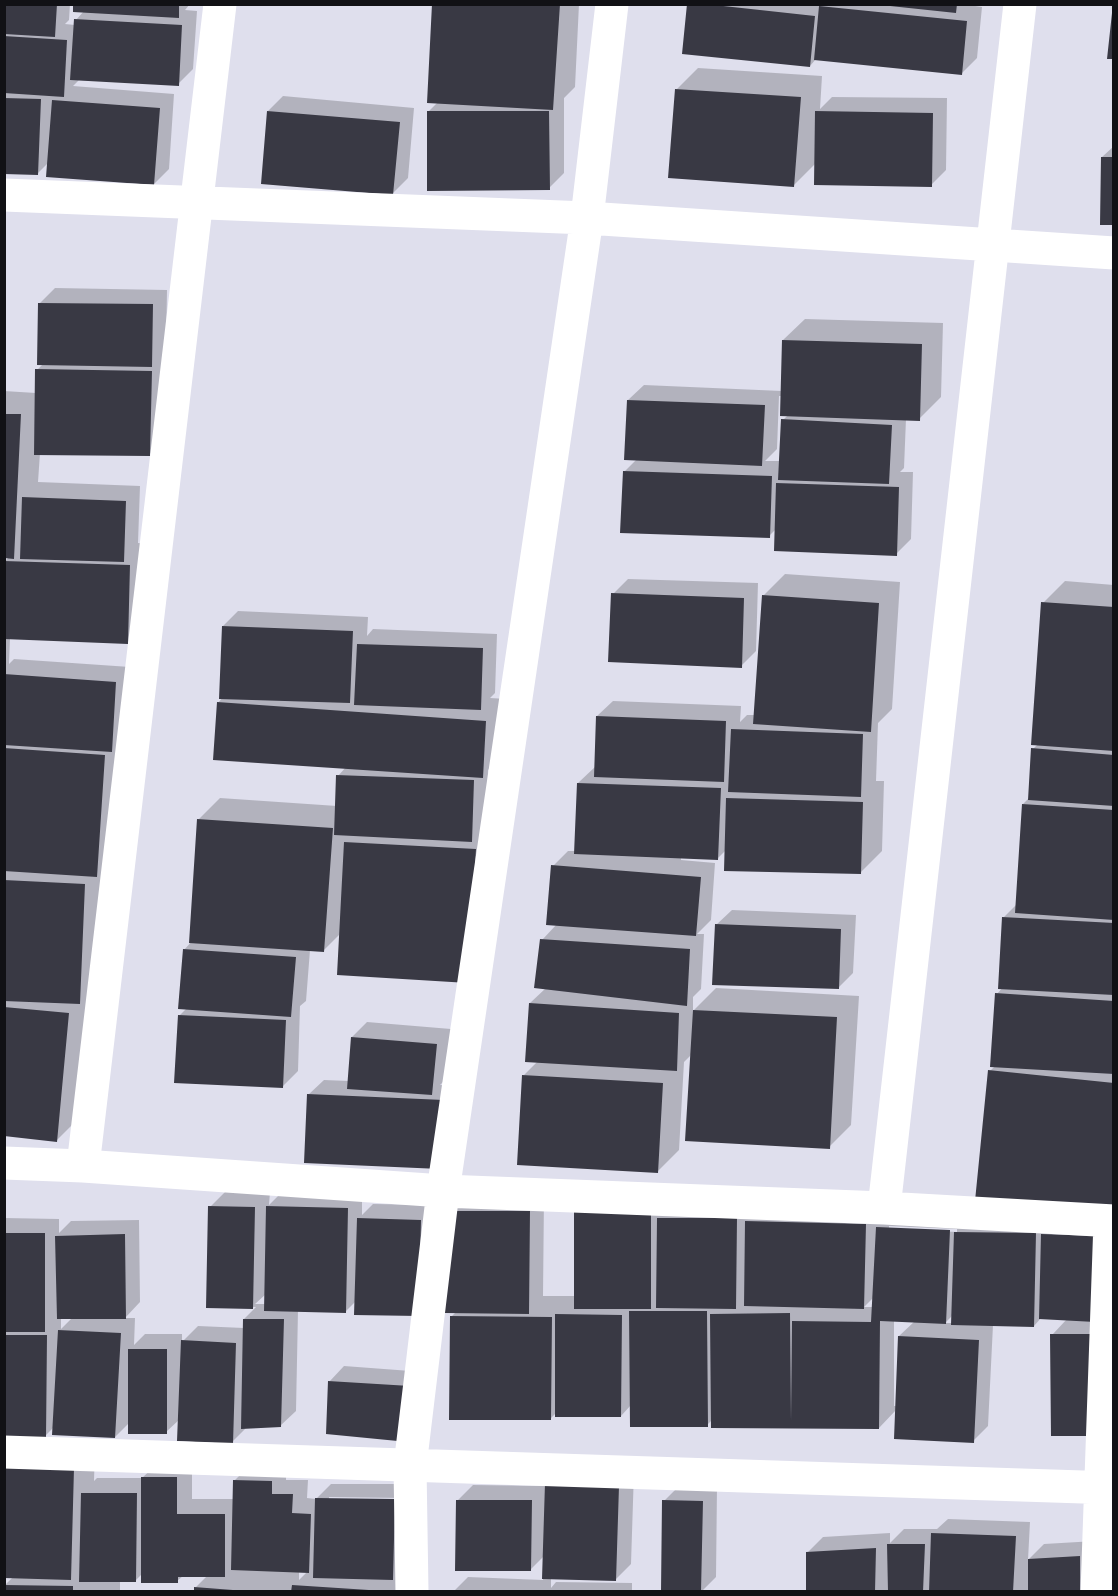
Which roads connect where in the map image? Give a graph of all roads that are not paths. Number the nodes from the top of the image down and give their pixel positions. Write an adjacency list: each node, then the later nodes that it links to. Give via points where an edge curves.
1 (220, 4): 5 (street)
2 (612, 4): 6 (street)
3 (1020, 4): 7 (street)
4 (4, 195): 5 (street)
5 (197, 202): 6 (street); 10 (street)
6 (587, 218): 7 (street); 11 (street)
7 (993, 245): 8 (street); 12 (street)
8 (1113, 253)
9 (4, 1163): 10 (street)
10 (83, 1166): 11 (street)
11 (443, 1191): 12 (street); 15 (street)
12 (884, 1208): 13 (street)
13 (1112, 1221): 16 (street)
14 (4, 1452): 15 (street)
15 (410, 1466): 16 (street); 17 (street)
16 (1107, 1488): 18 (street)
17 (412, 1592)
18 (1097, 1592)

